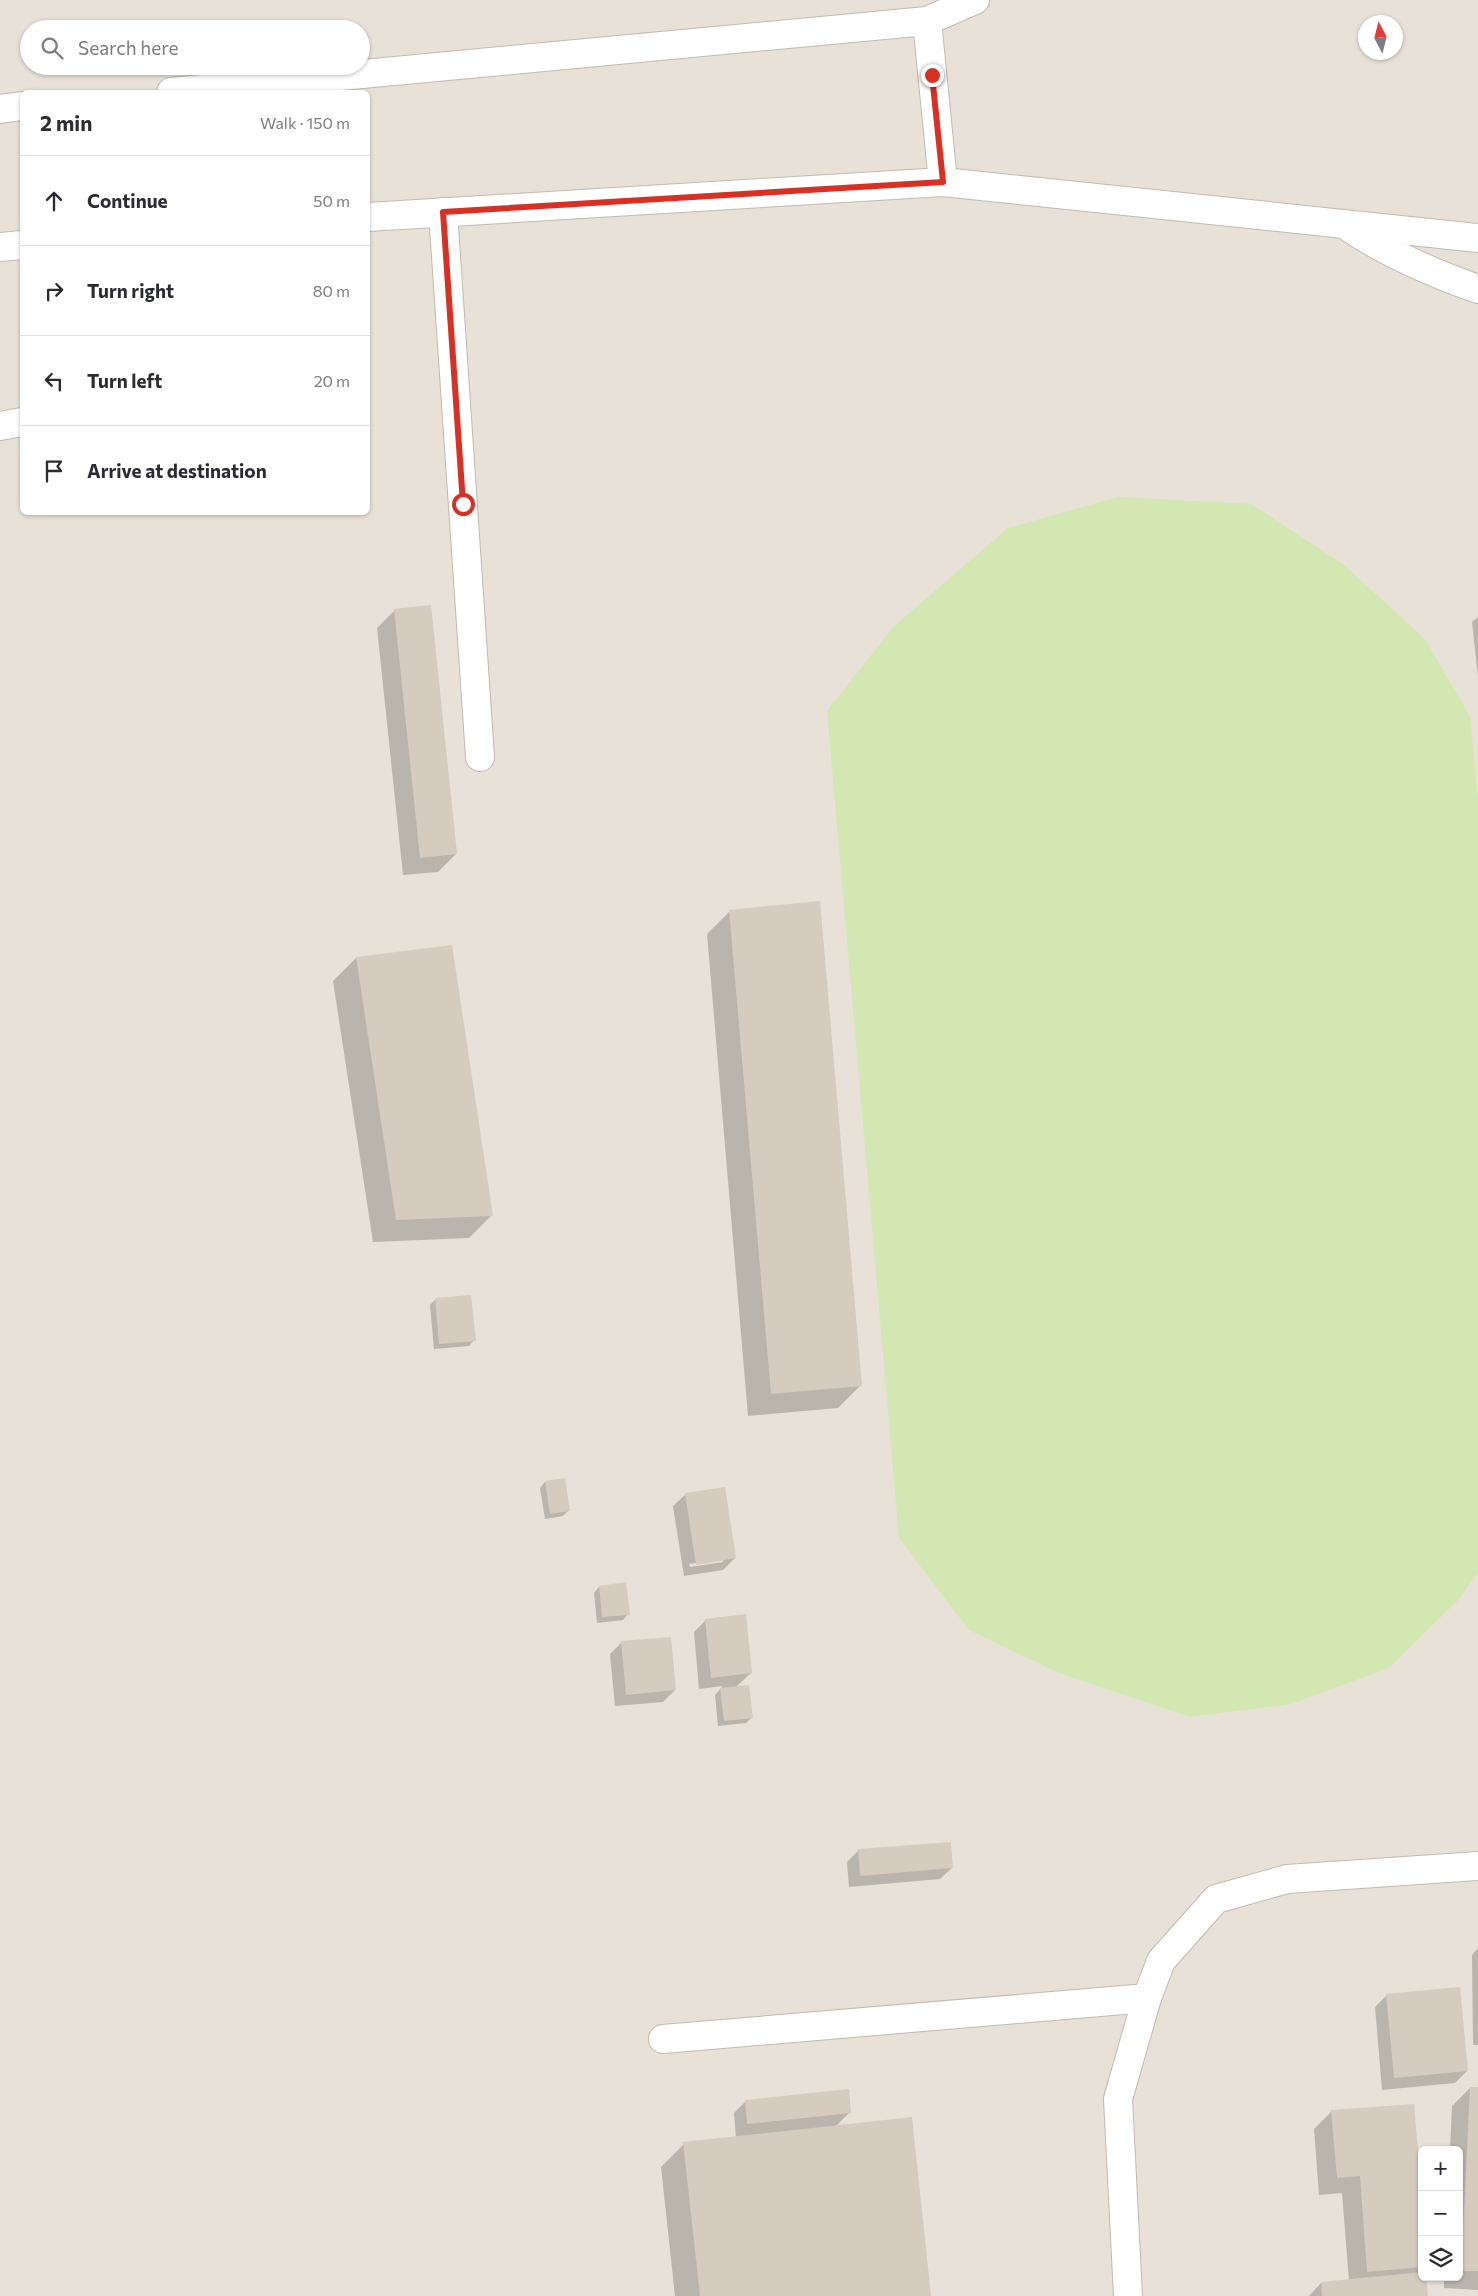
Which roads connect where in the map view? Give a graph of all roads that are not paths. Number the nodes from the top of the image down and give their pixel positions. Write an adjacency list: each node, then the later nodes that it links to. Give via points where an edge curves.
1 (975, 0): 2 (street)
2 (927, 21): 3 (street); 8 (street)
3 (370, 73)
4 (352, 75): 5 (street)
5 (192, 90)
6 (20, 106): 7 (street)
7 (0, 109)
8 (943, 182): 9 (street); 11 (street)
9 (443, 212): 10 (street); 18 (street)
10 (370, 217)
11 (1345, 225): 12 (street); 15 (street, via 1400,258)
12 (1478, 238)
13 (20, 245): 14 (street)
14 (0, 246)
15 (1478, 289)
16 (20, 422): 17 (street)
17 (0, 426)
18 (480, 757)
19 (1478, 1866): 20 (street, via 1287,1879 1216,1899 1161,1961)
20 (1147, 1998): 21 (street); 22 (street, via 1118,2100)
21 (663, 2039)
22 (1128, 2296)

